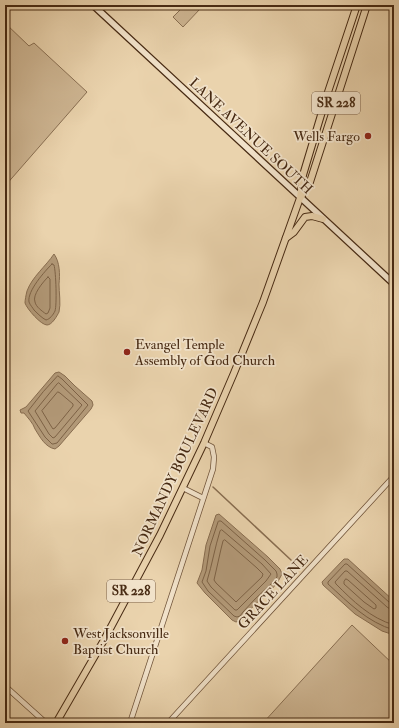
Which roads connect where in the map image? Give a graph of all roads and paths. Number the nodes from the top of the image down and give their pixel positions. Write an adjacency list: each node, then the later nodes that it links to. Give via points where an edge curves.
1 (93, 5): 4 (main road, LANE AVENUE SOUTH)
2 (356, 5): 4 (main road, NORMANDY BOULEVARD / SR 228, via 304,170)
3 (367, 5): 4 (main road, NORMANDY BOULEVARD / SR 228, via 310,182)
4 (300, 198): 5 (main road, LANE AVENUE SOUTH); 6 (main road, NORMANDY BOULEVARD / SR 228)
5 (323, 219): 6 (main road, via 305,217); 7 (main road, LANE AVENUE SOUTH)
6 (286, 238): 8 (main road, NORMANDY BOULEVARD / SR 228)
7 (394, 284)
8 (204, 443): 10 (main road, NORMANDY BOULEVARD / SR 228); 11 (street, via 212,447 214,457)
9 (394, 476): 16 (street, GRACE LANE)
10 (183, 488): 11 (street); 14 (main road, NORMANDY BOULEVARD / SR 228, via 114,622)
11 (203, 498): 15 (street)
12 (5, 686): 13 (street)
13 (46, 723)
14 (56, 723)
15 (130, 723)
16 (168, 723)

